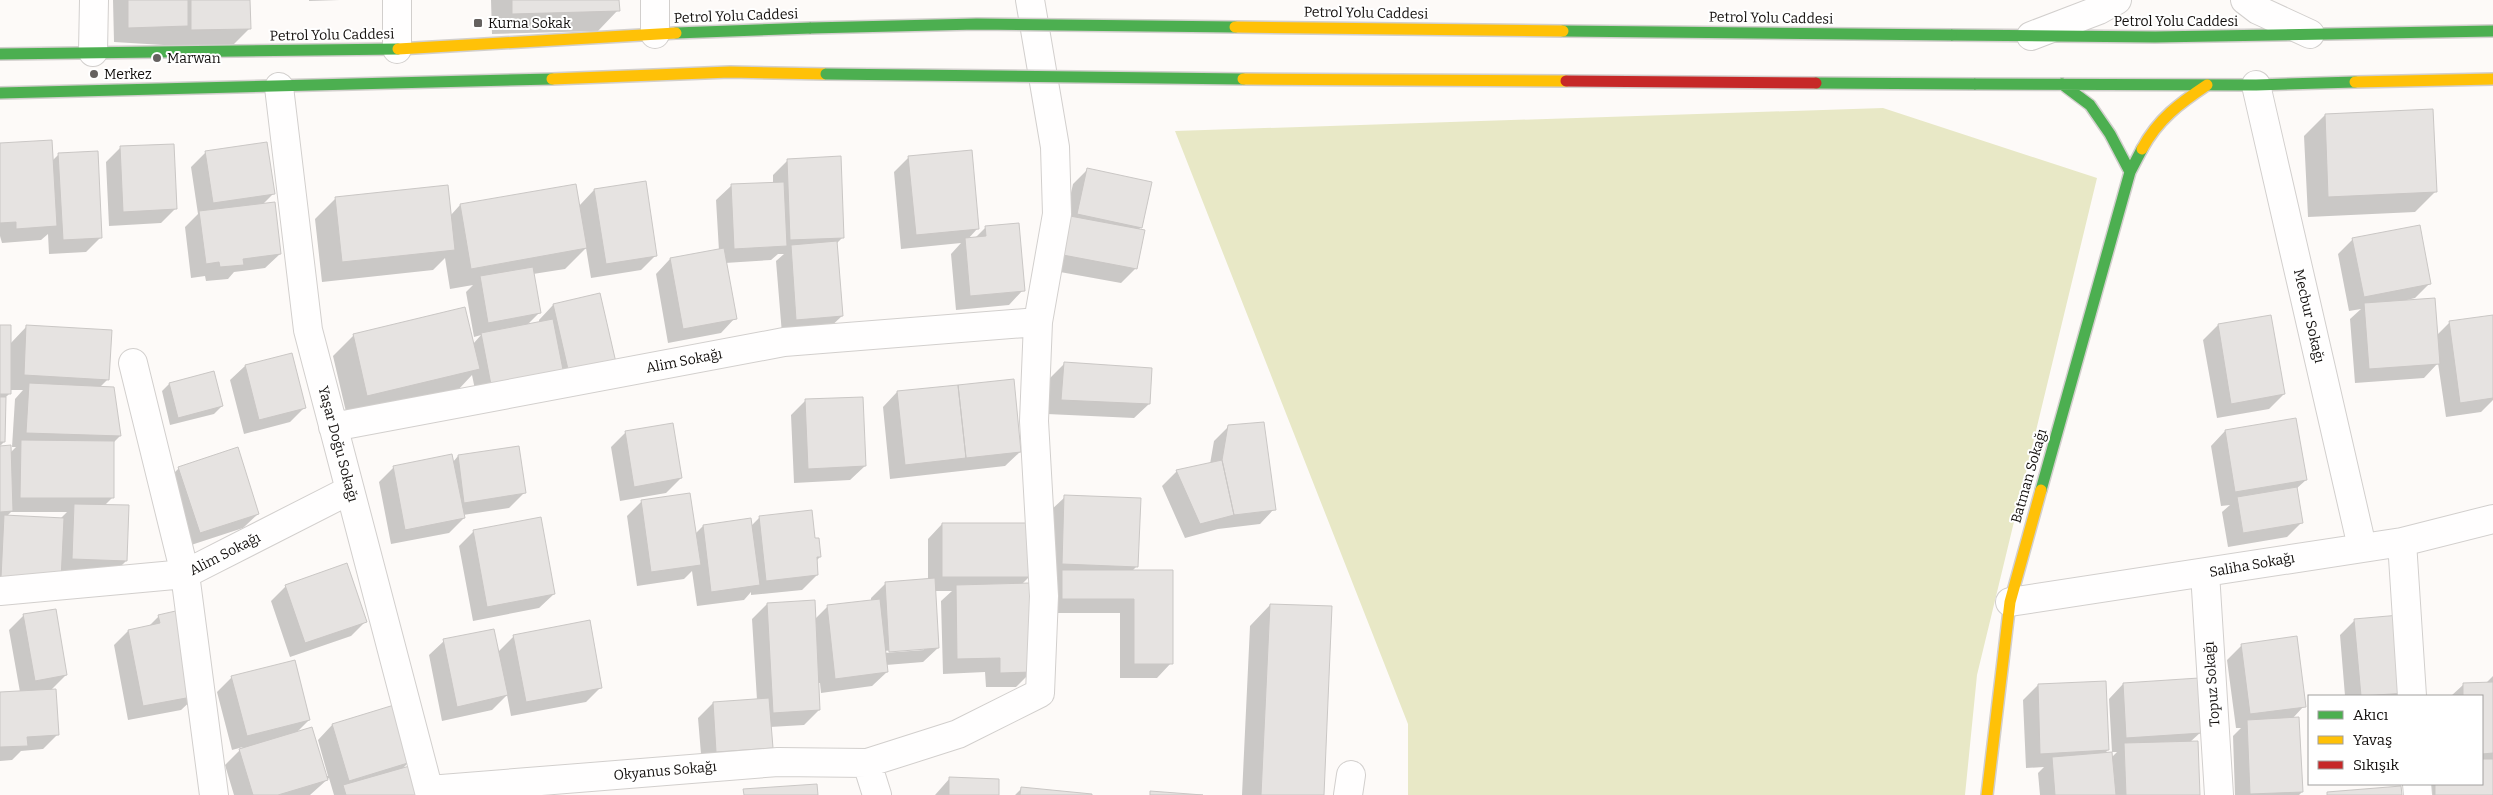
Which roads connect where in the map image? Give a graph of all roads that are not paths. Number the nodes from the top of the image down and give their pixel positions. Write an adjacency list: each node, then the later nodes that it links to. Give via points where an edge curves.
1 (94, 0): 12 (street)
2 (397, 0): 11 (street)
3 (655, 0): 8 (street)
4 (1030, 0): 21 (street, via 1055,147 1057,214)
5 (2117, 0): 10 (street)
6 (2245, 0): 9 (street, via 2258,10)
7 (2493, 31): 9 (main road, Petrol Yolu Caddesi)
8 (655, 34): 10 (main road, Petrol Yolu Caddesi, bridge, via 977,24); 11 (main road, Petrol Yolu Caddesi)
9 (2310, 34): 10 (main road, Petrol Yolu Caddesi)
10 (2030, 36)
11 (397, 49): 12 (main road, Petrol Yolu Caddesi)
12 (93, 52): 13 (main road, Petrol Yolu Caddesi)
13 (0, 54)
14 (2493, 79): 17 (main road)
15 (2062, 84): 16 (main road); 18 (main road, bridge, via 1022,78 730,72); 20 (main road, via 2090,105)
16 (2207, 85): 17 (main road); 20 (main road, Batman Sokağı, via 2173,108 2152,130)
17 (2256, 85): 27 (street, Mecbur Sokağı)
18 (279, 88): 19 (main road); 23 (street, Yaşar Doğu Sokağı, via 308,330)
19 (0, 93)
20 (2130, 172): 31 (main road, Batman Sokağı)
21 (1038, 322): 23 (street, Alim Sokağı, via 784,342); 33 (street, Okyanus Sokağı, via 1034,421 1044,596 1040,693 958,734)
22 (133, 363): 29 (street)
23 (333, 427): 24 (street, Yaşar Doğu Sokağı)
24 (350, 490): 29 (street, Alim Sokağı); 34 (street, Yaşar Doğu Sokağı)
25 (2493, 519): 26 (street, Saliha Sokağı)
26 (2402, 542): 27 (street, Saliha Sokağı); 32 (street)
27 (2362, 547): 28 (street, Saliha Sokağı)
28 (2205, 573): 31 (street, Saliha Sokağı); 38 (street, Topuz Sokağı)
29 (185, 574): 30 (street, Alim Sokağı); 35 (street)
30 (0, 591)
31 (2010, 602): 37 (main road, Batman Sokağı)
32 (2412, 695)
33 (868, 763): 34 (street, Okyanus Sokağı, via 778,762); 36 (street)
34 (429, 793)
35 (214, 795)
36 (877, 795)
37 (1987, 795)
38 (2218, 795)

